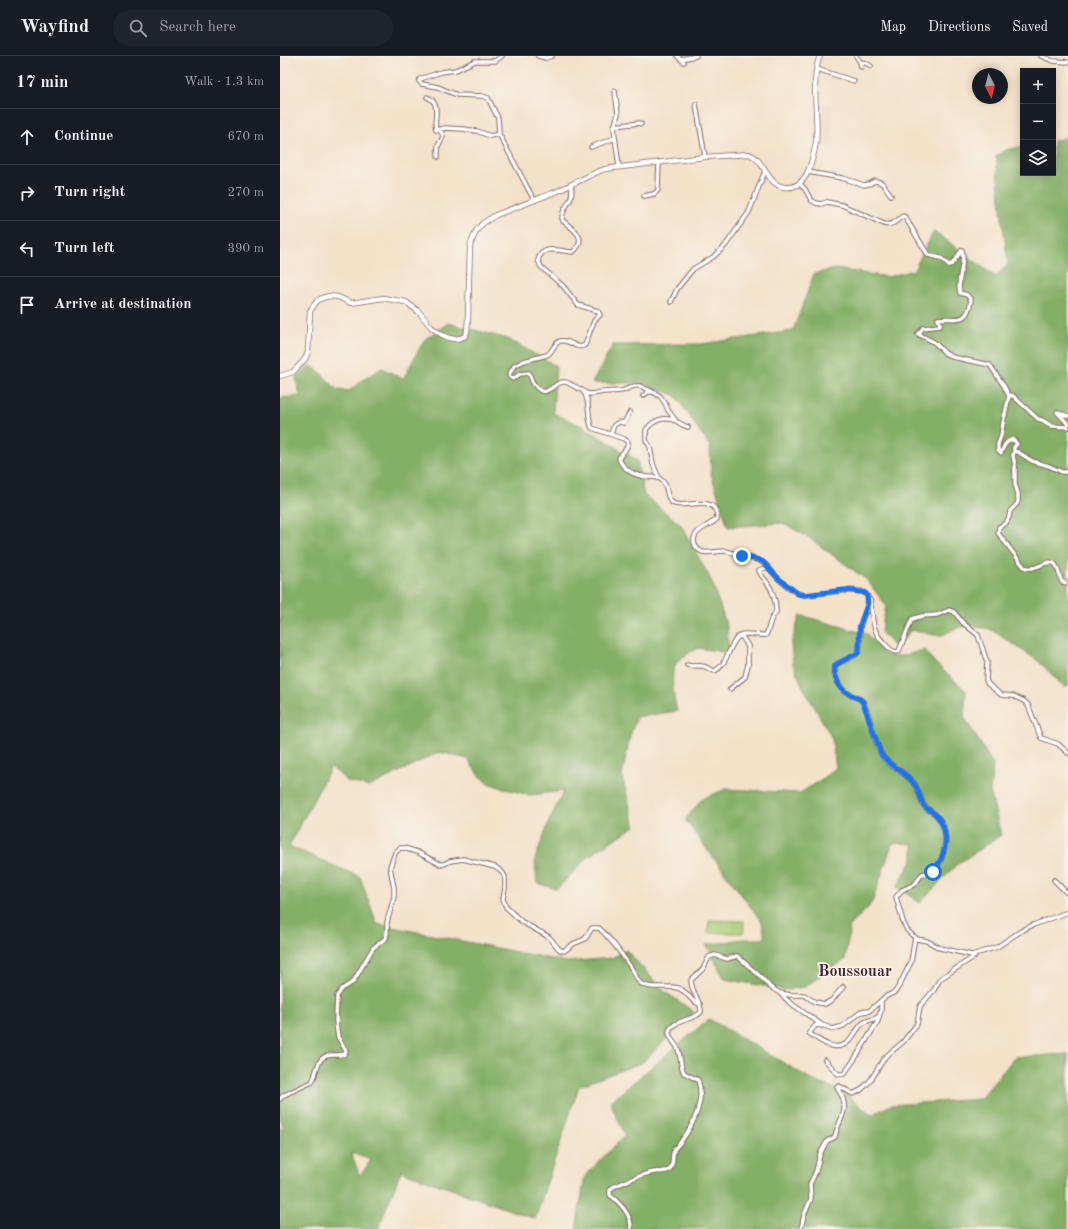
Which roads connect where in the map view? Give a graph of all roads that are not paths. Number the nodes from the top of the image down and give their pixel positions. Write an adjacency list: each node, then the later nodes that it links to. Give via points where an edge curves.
1 (502, 56): 21 (street, via 495,61 478,60 456,70 441,72 419,81 457,95 488,98 498,118)
2 (538, 56): 3 (street)
3 (552, 56)
4 (677, 56): 5 (street, via 682,60)
5 (696, 56)
6 (820, 56): 13 (main road)
7 (856, 56): 9 (street)
8 (1041, 56): 10 (street, via 1053,61)
9 (860, 62): 11 (street, via 866,62); 12 (street)
10 (1068, 62)
11 (871, 66)
12 (860, 67)
13 (817, 69): 14 (street); 29 (main road, via 816,142)
14 (854, 81)
15 (615, 91): 19 (street, via 618,114)
16 (427, 97): 20 (street, via 435,104 435,127 436,130)
17 (696, 104): 25 (street)
18 (641, 124): 19 (street)
19 (614, 126): 22 (street)
20 (440, 130): 21 (street, via 463,129 490,136); 24 (street, via 443,137 438,146)
21 (499, 134): 34 (street)
22 (615, 138): 23 (street); 27 (street)
23 (591, 147)
24 (438, 157)
25 (705, 157): 26 (main road); 28 (main road, via 749,154 758,160)
26 (659, 162): 27 (main road); 33 (street, via 658,190 654,194)
27 (619, 167): 31 (main road, via 597,172)
28 (765, 172): 30 (main road, via 783,187); 35 (street, via 749,212 725,246 693,269 677,289)
29 (808, 172): 30 (main road); 32 (street, via 864,185 880,182)
30 (800, 184): 40 (street, via 816,203 842,205 889,225 905,217 928,255 941,258 949,265 962,250 963,262 958,282 960,293 967,295 971,300 965,316 955,320 938,319 940,326 923,328 918,334 934,342 952,357 990,365)
31 (571, 185): 34 (main road); 37 (street, via 571,198 562,218 577,232 579,243 573,252 549,250 540,255 538,260 541,267 563,286 578,305 598,311 600,315 594,321 582,346 576,346 568,341 559,342 550,354 524,360 514,366 510,375 513,379 520,374 529,373 532,382 541,391 548,391 565,382)
32 (891, 195)
33 (644, 196)
34 (534, 200): 36 (main road, via 488,218 476,231 470,246 465,336 449,338 442,335 406,302 382,298 351,303 329,296 317,301 310,311 308,352 305,359 293,372)
35 (671, 302)
36 (280, 376)
37 (584, 392): 38 (street, via 592,394 622,391 637,386); 47 (street, via 592,428)
38 (654, 392): 39 (street, via 648,392); 43 (street, via 664,400)
39 (643, 396)
40 (1009, 396): 46 (street, via 1018,399 1038,419 1052,426); 48 (street, via 998,450 1001,453 1006,442 1013,439 1017,444)
41 (630, 412): 47 (street, via 624,423 620,422 613,426)
42 (1068, 416): 44 (street, via 1057,412)
43 (676, 421): 45 (street); 50 (street, via 660,419 646,430 646,440)
44 (1068, 424)
45 (688, 427)
46 (1068, 427)
47 (611, 434): 50 (street, via 628,442 626,450 618,458 625,468 637,475)
48 (1014, 451): 49 (street, via 1032,461); 52 (street, via 1017,504 998,532 1024,567 1033,569 1052,562 1062,582)
49 (1068, 472)
50 (659, 478): 51 (street, via 666,486 673,504 703,503 715,510 716,519 700,530 694,540 699,549 710,553 727,551 759,560)
51 (768, 567): 53 (street, via 798,594 845,590 865,593); 54 (street, via 759,570 773,593 776,612 770,618 766,635)
52 (1066, 583)
53 (867, 596): 57 (street, via 874,630 882,642 896,652 899,651 912,619 937,615 949,610 954,612 978,635 987,662 988,684 1001,695 1013,696 1024,701 1041,738 1058,744); 61 (street, via 868,603 860,625 859,650 856,655 835,666 835,676 848,694 860,698 863,702 881,754 888,763 916,785 923,805 940,820 946,840 937,868 933,872 922,874 915,884 902,890 896,897 903,922)
54 (741, 635): 55 (street, via 732,645 723,665 715,671 703,666); 56 (street, via 748,646 748,665 745,676)
55 (687, 665)
56 (730, 689)
57 (1068, 753)
58 (1054, 880): 59 (street)
59 (1068, 894)
60 (1068, 912): 62 (street, via 1034,925 1003,944)
61 (915, 937): 62 (street, via 940,948); 65 (street, via 911,962 899,986)
62 (977, 954): 72 (street, via 940,979 920,1006 917,1024 909,1036 885,1057 861,1090 853,1094 842,1087 837,1087 844,1099 845,1113 835,1136 827,1141 820,1154 810,1184 811,1199)
63 (843, 987): 64 (street, via 825,1004 815,1002 804,995)
64 (780, 993): 66 (street, via 737,956 728,958 711,955 703,969 691,980 693,992); 68 (street)
65 (881, 1000): 67 (street); 68 (street, via 869,1011 861,1012 838,1029)
66 (700, 1004): 70 (street, via 695,1003 678,988 642,985 614,943 599,928 592,928 583,941 573,944 564,951 560,950 549,937 522,922 506,907 503,899 505,877 495,867 463,859 440,864 417,852 400,848 395,853 390,867 394,897 387,922 386,938 373,948 353,982 337,996 337,1031 346,1054 321,1059 312,1082); 71 (street, via 702,1009 699,1015 679,1022 670,1030 679,1050 684,1073 698,1080 700,1088 698,1110 685,1136 674,1150 672,1166 667,1171 651,1172 613,1187 609,1193 628,1214)
67 (880, 1015): 68 (street, via 874,1020 864,1022 848,1042 839,1046 823,1043 809,1033 816,1025); 69 (street, via 861,1051 844,1074 838,1074)
68 (824, 1027)
69 (825, 1060)
70 (280, 1099)
71 (631, 1229)
72 (801, 1229)

